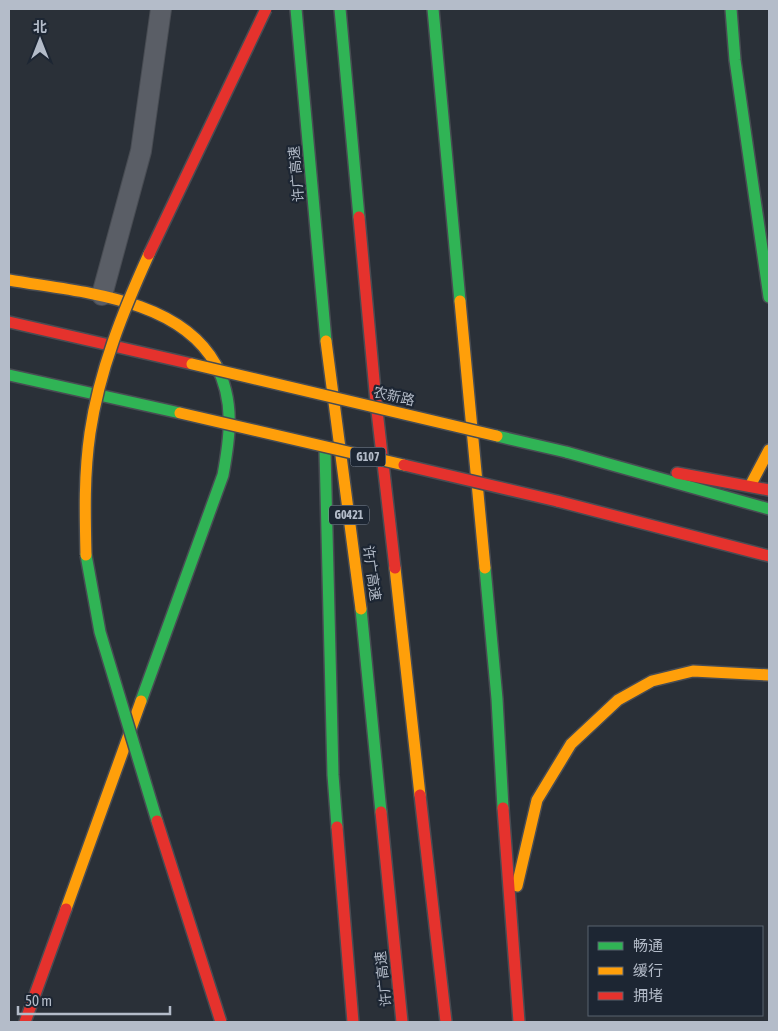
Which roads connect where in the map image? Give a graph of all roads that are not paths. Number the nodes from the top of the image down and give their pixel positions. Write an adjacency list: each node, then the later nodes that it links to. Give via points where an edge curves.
1 (161, 9): 8 (street, via 141,151)
2 (266, 9): 24 (main road, bridge, via 152,247 119,324 102,375 90,433 85,487 86,560 100,632)
3 (296, 9): 9 (main road, 许广高速 / G0421)
4 (340, 9): 27 (main road, 许广高速 / G0421, via 376,402)
5 (433, 9): 22 (main road, via 497,699)
6 (731, 9): 10 (main road, via 735,60)
7 (9, 280): 8 (main road)
8 (102, 295): 23 (main road, via 168,318 192,335 207,352 223,378 229,398 231,445 204,530)
9 (322, 297): 25 (main road, via 333,774); 26 (main road, 许广高速 / G0421, via 362,615)
10 (769, 297)
11 (9, 322): 16 (main road, 农新路, bridge)
12 (9, 375): 13 (main road, G107)
13 (44, 383): 14 (main road); 20 (main road, G107, bridge, via 557,500)
14 (9, 384)
15 (769, 450): 17 (main road)
16 (566, 452): 17 (main road); 19 (main road, 农新路)
17 (750, 486): 18 (main road)
18 (769, 490)
19 (769, 509)
20 (769, 556)
21 (769, 676): 22 (main road, via 693,671 652,681 618,700 593,723 561,759 537,800)
22 (510, 922): 28 (main road)
23 (25, 1022)
24 (221, 1022)
25 (353, 1022)
26 (402, 1022)
27 (446, 1022)
28 (519, 1022)

